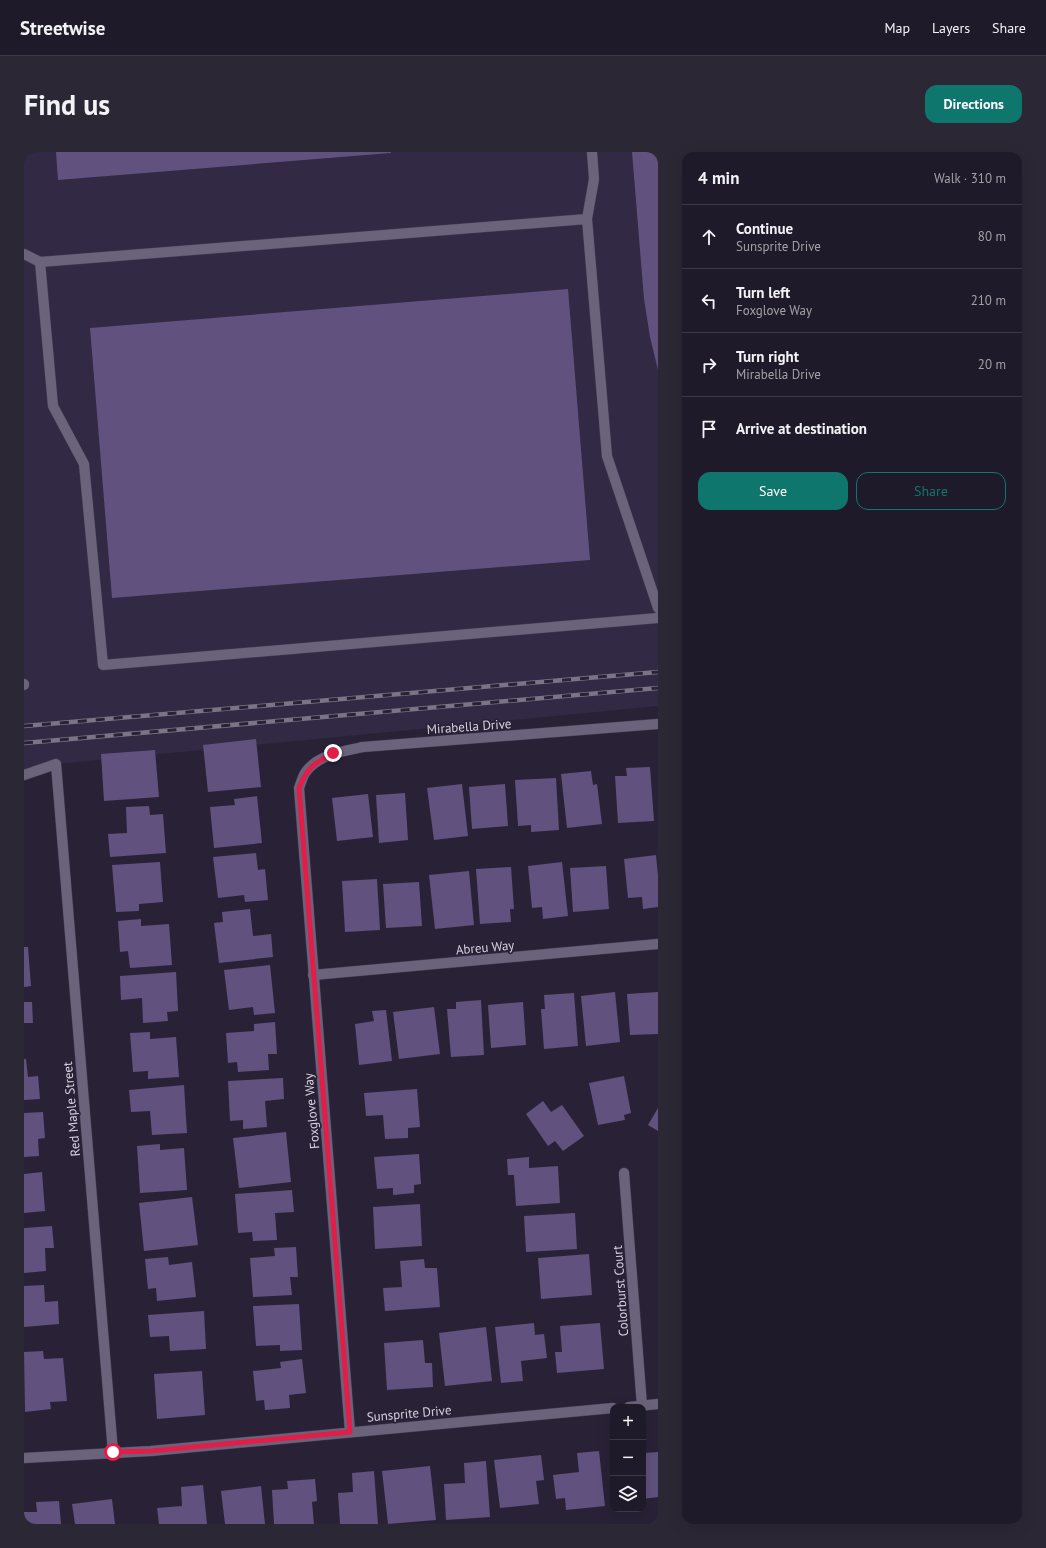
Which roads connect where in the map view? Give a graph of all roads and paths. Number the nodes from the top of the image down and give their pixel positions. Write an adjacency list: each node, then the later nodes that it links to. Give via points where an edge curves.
1 (592, 152): 2 (street, via 594,179)
2 (587, 218): 4 (street); 5 (street, via 606,456)
3 (24, 254): 4 (street)
4 (40, 262): 6 (street, via 53,406 84,464 103,665)
5 (658, 608)
6 (658, 618)
7 (658, 724): 9 (street, Mirabella Drive, via 363,747 333,753 315,764 305,773)
8 (24, 775): 18 (street, Red Maple Street, via 56,764)
9 (299, 788): 11 (street, Foxglove Way)
10 (658, 944): 11 (street, Abreu Way)
11 (314, 975): 17 (street, Foxglove Way)
12 (624, 1173): 13 (street, Colorburst Court)
13 (642, 1404)
14 (658, 1404): 15 (street)
15 (646, 1406)
16 (610, 1408): 17 (street, Sunsprite Drive)
17 (350, 1432): 18 (street, Sunsprite Drive, via 151,1451)
18 (113, 1452): 19 (street, Sunsprite Drive)
19 (24, 1458)

